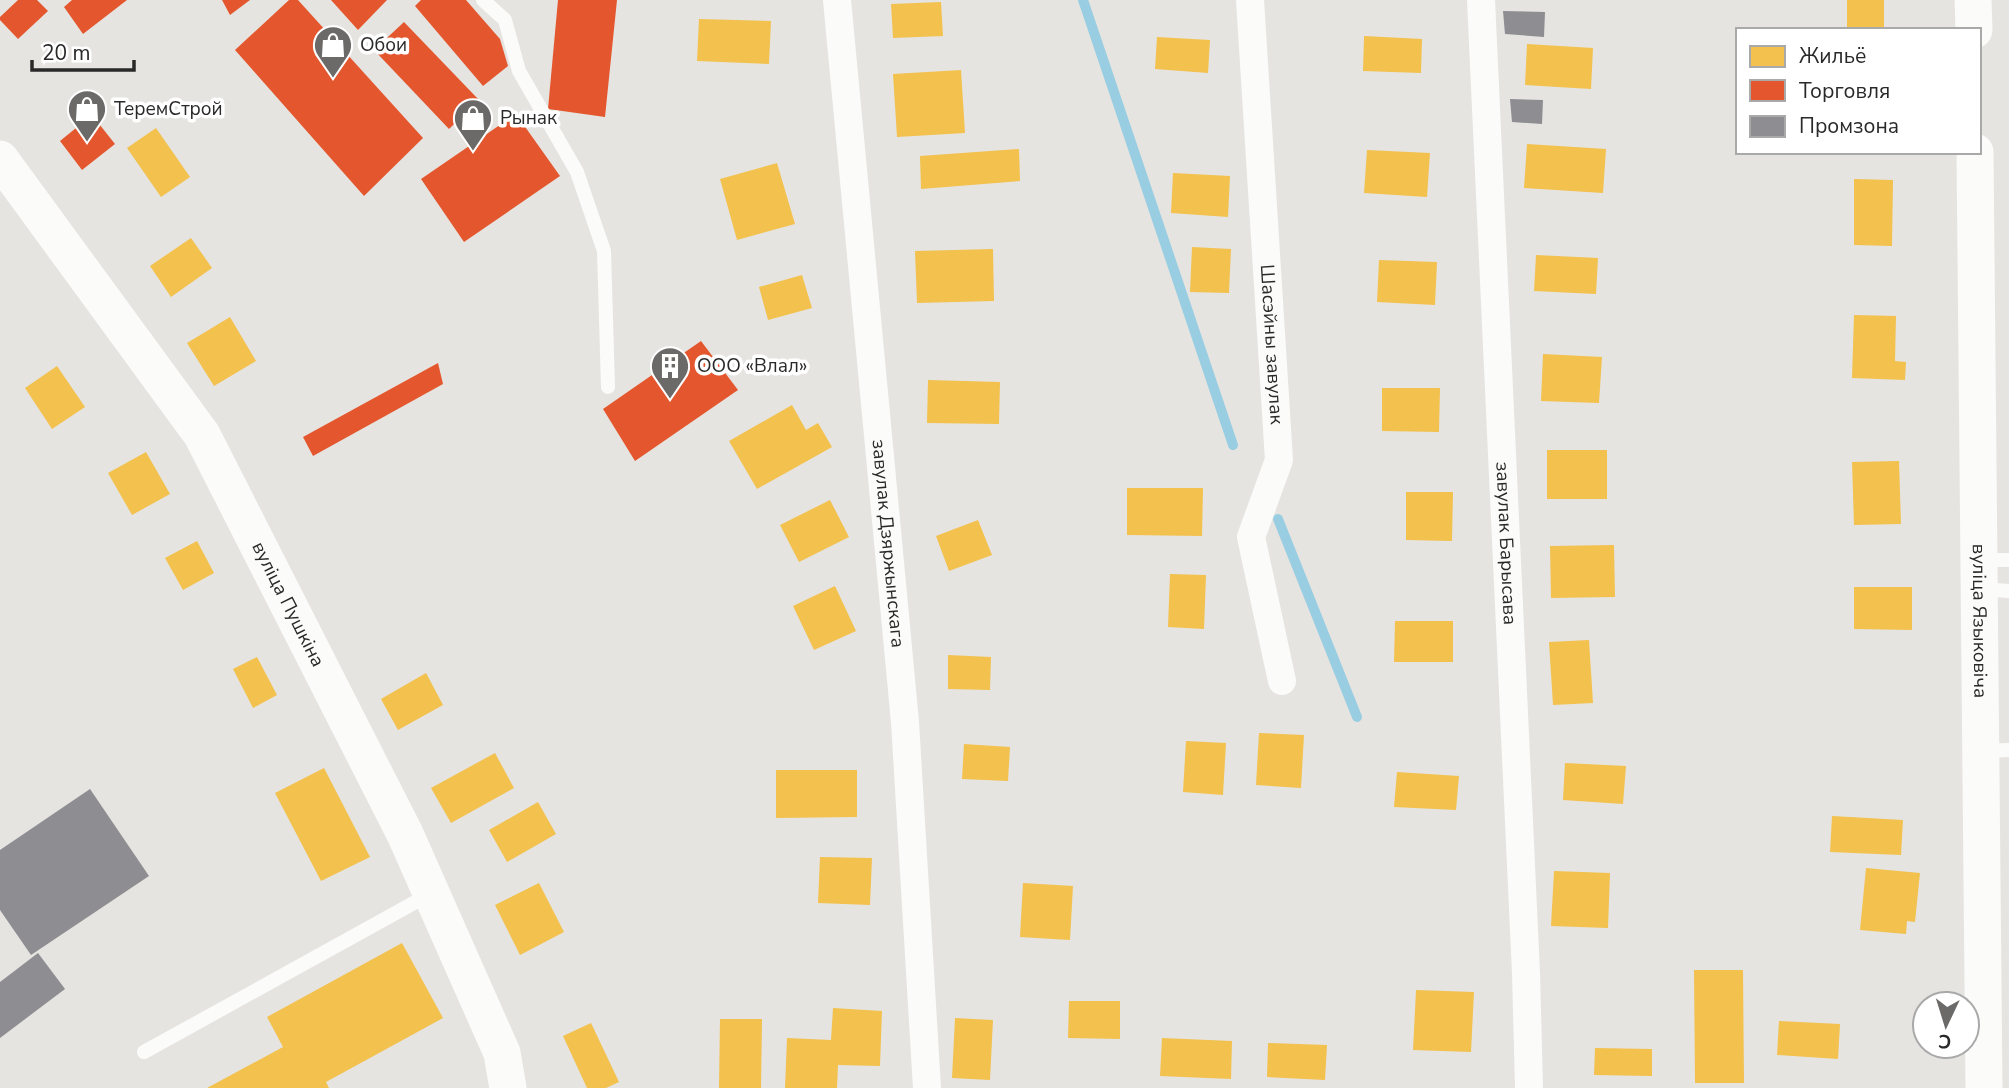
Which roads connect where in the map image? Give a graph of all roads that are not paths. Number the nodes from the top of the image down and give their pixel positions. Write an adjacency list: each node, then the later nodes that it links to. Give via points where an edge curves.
1 (483, 0): 9 (lane, via 505,20 519,71 576,172 604,251)
2 (837, 0): 16 (street, завулак Дзяржынскага, via 905,722)
3 (1250, 0): 11 (street, Шасэйны завулак, via 1279,460 1251,537)
4 (1481, 0): 17 (street, завулак Барысава)
5 (1973, 0): 6 (street)
6 (1974, 28)
7 (1975, 154): 10 (street, вуліца Языковіча)
8 (3, 170): 13 (street, вуліца Пушкіна, via 202,435 405,834)
9 (608, 387)
10 (1995, 575): 12 (street, вуліца Языковіча)
11 (1282, 681)
12 (1995, 750): 18 (street, вуліца Языковіча)
13 (431, 894): 14 (lane); 15 (street, вуліца Пушкіна, via 502,1054)
14 (144, 1052)
15 (508, 1088)
16 (927, 1088)
17 (1529, 1088)
18 (1984, 1088)

